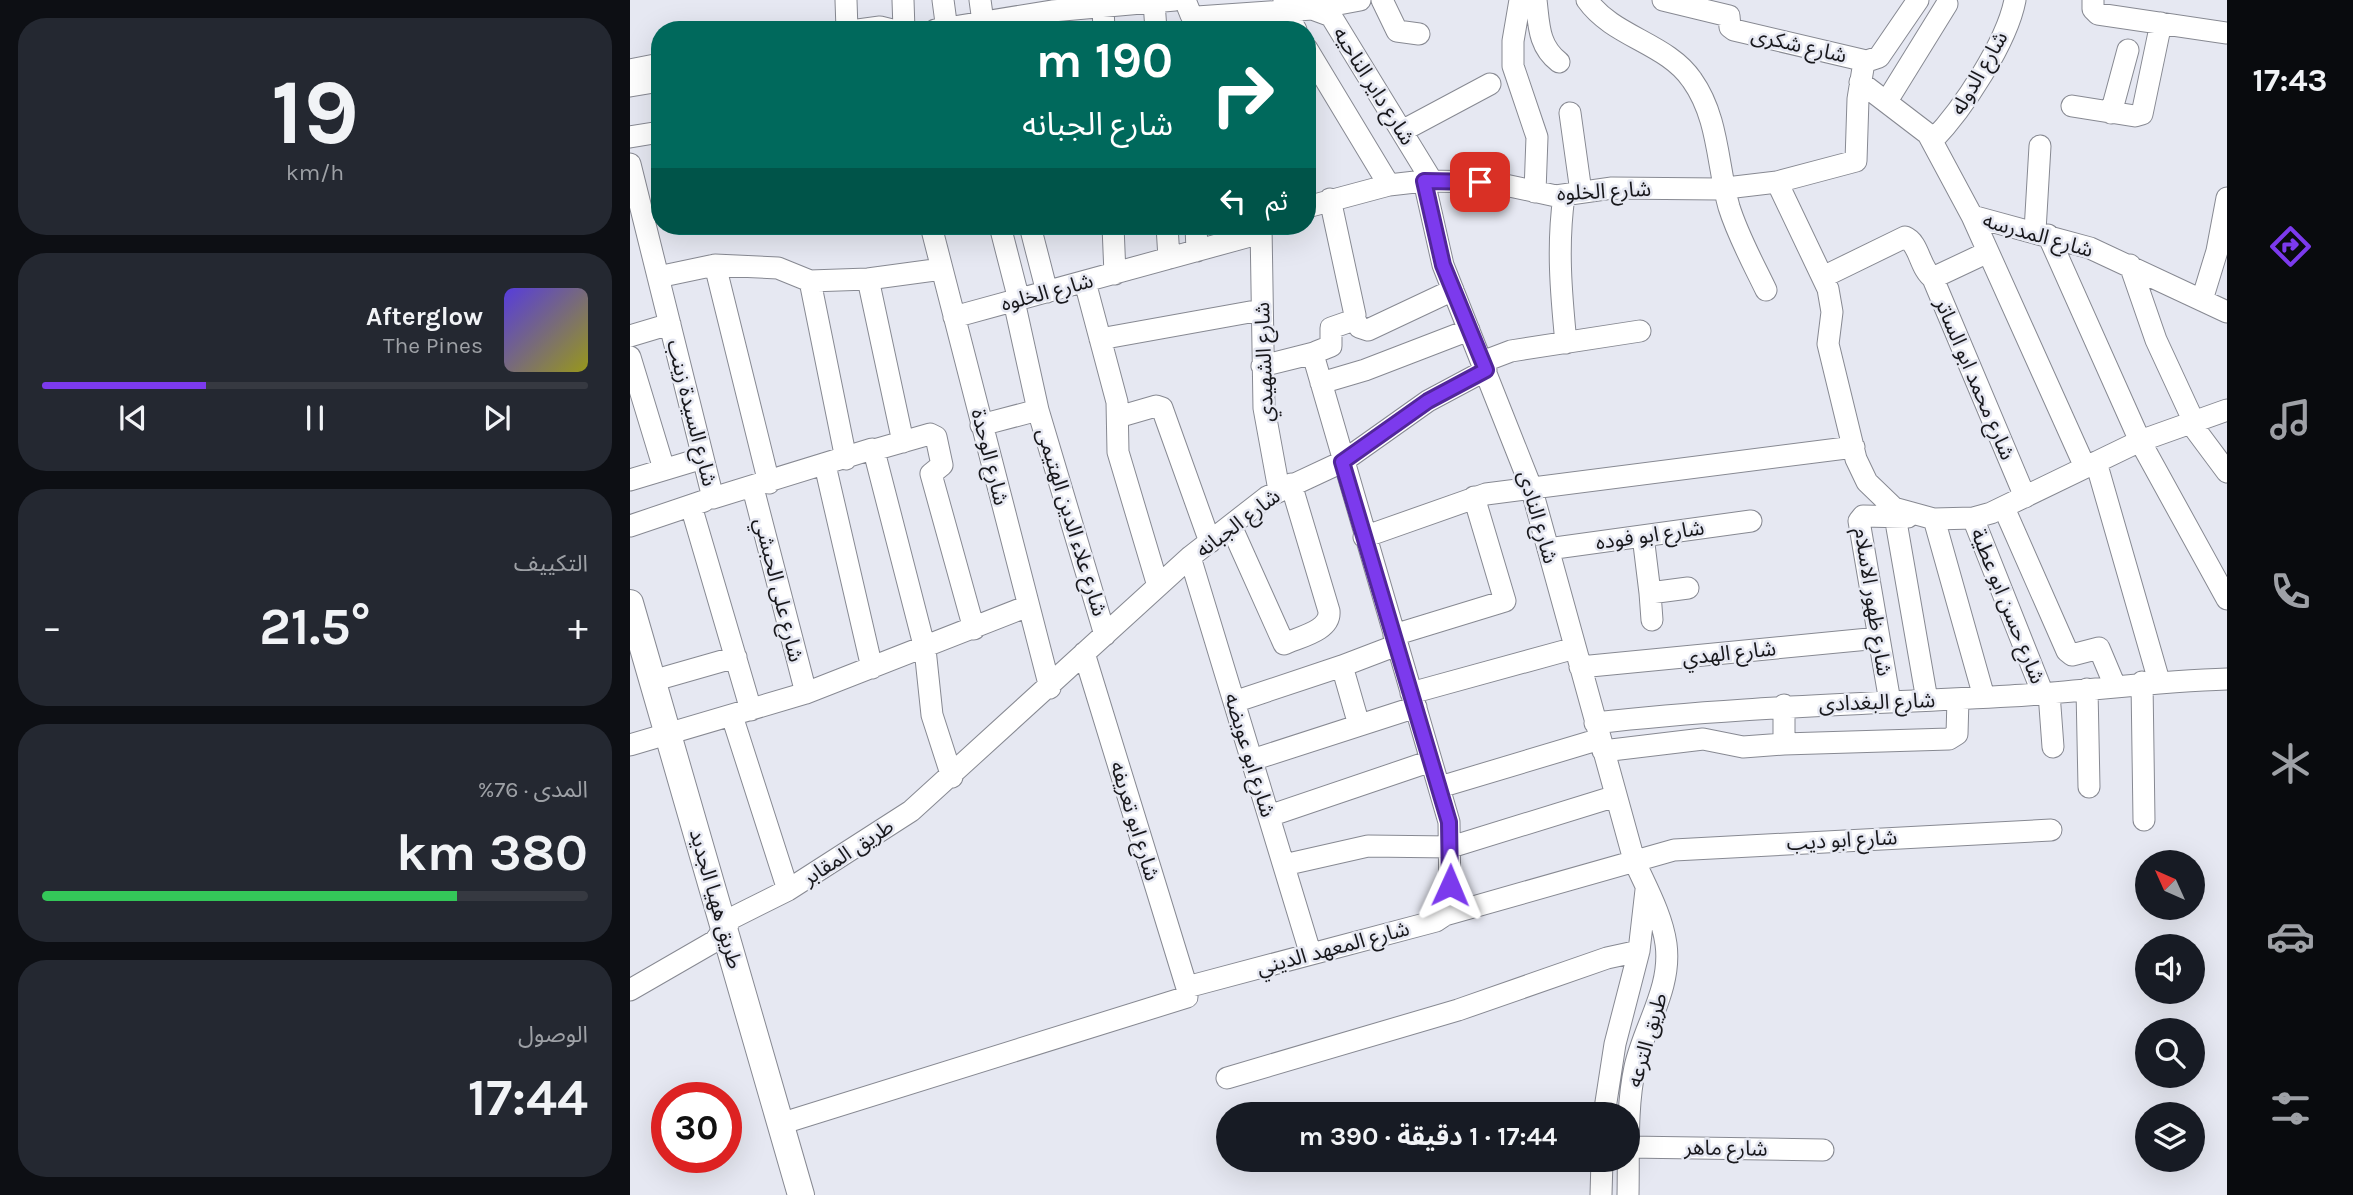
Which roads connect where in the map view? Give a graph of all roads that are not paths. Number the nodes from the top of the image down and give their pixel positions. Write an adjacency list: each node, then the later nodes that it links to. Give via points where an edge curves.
1 (846, 0): 22 (street)
2 (903, 0): 23 (street)
3 (943, 0): 24 (street)
4 (981, 0): 25 (street)
5 (1360, 0): 17 (street)
6 (1382, 0): 30 (street, via 1397,31)
7 (1520, 0): 55 (street, via 1513,66 1537,137)
8 (1536, 0): 33 (street, via 1541,37)
9 (1587, 0): 54 (street, via 1670,57 1692,79 1715,133)
10 (1663, 0): 15 (street, شارع شكرى)
11 (2015, 0): 48 (street, شارع الدوله, via 2004,31 1962,107)
12 (2093, 0): 28 (street, via 2096,13)
13 (1167, 1): 16 (street); 27 (street)
14 (1957, 2): 18 (street); 41 (street)
15 (1690, 3): 32 (street, شارع شكرى, via 1729,16 1734,30)
16 (1106, 4): 20 (street)
17 (1311, 4): 19 (street); 45 (street, شارع داير الناحيه, via 1331,16)
18 (1916, 4): 32 (street, via 1880,57)
19 (1284, 6): 21 (street)
20 (1047, 14): 26 (street)
21 (1189, 15)
22 (847, 21)
23 (904, 21)
24 (943, 21)
25 (980, 21)
26 (1004, 21)
27 (1159, 21)
28 (2161, 23): 29 (street); 44 (street, via 2144,111 2135,116)
29 (2227, 33)
30 (1419, 34)
31 (2128, 50): 44 (street)
32 (1866, 61): 38 (street)
33 (1559, 62)
34 (1316, 64): 53 (street)
35 (651, 66): 36 (street)
36 (630, 70)
37 (651, 82): 40 (street)
38 (1860, 82): 41 (street, شارع المدرسه); 52 (street, via 1856,161)
39 (1490, 84): 45 (street)
40 (630, 86)
41 (1886, 101): 48 (street, شارع المدرسه)
42 (2072, 106): 44 (street)
43 (1570, 113): 56 (street)
44 (2112, 113)
45 (1402, 131): 51 (street, شارع داير الناحيه)
46 (651, 134): 47 (street)
47 (630, 137)
48 (1933, 141): 60 (street, شارع المدرسه)
49 (2040, 146): 61 (street)
50 (630, 164): 78 (street, شارع السيدة زينب)
51 (1428, 181): 53 (street, شارع الخلوه); 55 (street, شارع الخلوه, via 1491,182); 83 (street, شارع النادى, via 1435,240)
52 (1777, 182): 54 (street, شارع الخلوه); 77 (street)
53 (1389, 185): 58 (street, شارع الخلوه)
54 (1725, 188): 56 (street, شارع الخلوه, via 1628,187); 84 (street, via 1734,224)
55 (1535, 192): 56 (street, شارع الخلوه)
56 (1573, 194): 97 (street, via 1559,231)
57 (2227, 198): 87 (street)
58 (1330, 199): 59 (street, شارع الخلوه); 91 (street)
59 (1316, 204)
60 (1972, 216): 61 (street, شارع المدرسه); 71 (street)
61 (2042, 233): 74 (street, شارع المدرسه); 108 (street)
62 (933, 235): 75 (street, شارع الوحدة)
63 (1002, 235): 86 (street, شارع علاء الدين الهتيمى)
64 (1032, 235): 85 (street)
65 (1113, 235): 76 (street)
66 (1168, 235): 72 (street)
67 (1196, 235): 70 (street)
68 (1244, 235): 70 (street, شارع الخلوه)
69 (1261, 235): 88 (street, شارع الشهيدي)
70 (1197, 251): 72 (street, شارع الخلوه)
71 (1989, 252): 80 (street, شارع محمد ابو الساتر); 115 (street)
72 (1169, 258): 76 (street, شارع الخلوه)
73 (716, 265): 78 (street); 81 (street, via 778,268); 119 (street, شارع على الحبشي)
74 (2130, 265): 87 (street, شارع المدرسه); 106 (street)
75 (942, 269): 79 (street); 90 (street, شارع الوحدة)
76 (1115, 274): 82 (street, شارع الخلوه)
77 (1823, 276): 80 (street, via 1905,237); 110 (street, via 1832,312 1828,344)
78 (658, 277): 92 (street, شارع السيدة زينب)
79 (868, 279): 81 (street); 109 (street)
80 (1934, 279): 123 (street, شارع محمد ابو الساتر)
81 (810, 281): 113 (street)
82 (1085, 282): 85 (street, شارع الخلوه); 96 (street)
83 (1453, 290): 91 (street, via 1368,330 1359,327); 93 (street, شارع النادى)
84 (1766, 290)
85 (1047, 292): 86 (street, شارع الخلوه)
86 (1017, 300): 90 (street, شارع الخلوه); 103 (street, شارع علاء الدين الهتيمى)
87 (2202, 300): 89 (street, شارع المدرسه)
88 (1261, 310): 96 (street); 100 (street, شارع الشهيدي)
89 (2227, 312)
90 (954, 317): 107 (street, شارع الوحدة)
91 (1354, 318): 98 (street, via 1332,326 1330,347)
92 (670, 324): 95 (street); 112 (street, شارع السيدة زينب)
93 (1469, 330): 101 (street, شارع النادى); 102 (street)
94 (1640, 331): 97 (street, شارع الجبانه)
95 (630, 335)
96 (1100, 339): 104 (street)
97 (1566, 343): 101 (street, شارع الجبانه, via 1511,351)
98 (1314, 353): 100 (street); 102 (street)
99 (630, 357): 116 (street)
100 (1262, 366): 120 (street, شارع الشهيدي, via 1266,429)
101 (1484, 366): 114 (street, شارع الجبانه); 121 (street, شارع النادى)
102 (1321, 383): 114 (street)
103 (1038, 410): 107 (street); 146 (street, شارع علاء الدين الهتيمى)
104 (1118, 416): 135 (street, via 1162,408); 138 (street, via 1118,452)
105 (2223, 416): 106 (street)
106 (2191, 421): 108 (street); 117 (street)
107 (981, 425): 143 (street, شارع الوحدة)
108 (2140, 441): 115 (street); 141 (street)
109 (903, 442): 111 (street, شارع السيدة زينب); 145 (street, شارع السيدة زينب, via 930,434 937,439 942,465 931,474)
110 (1854, 447): 121 (street); 128 (street, via 1861,471 1875,492 1894,508)
111 (874, 450): 113 (street, شارع السيدة زينب); 149 (street)
112 (703, 458): 116 (street); 124 (street, شارع السيدة زينب)
113 (836, 462): 119 (street, شارع السيدة زينب); 154 (street)
114 (1342, 462): 120 (street, شارع الجبانه); 134 (street)
115 (2091, 464): 123 (street); 157 (street)
116 (664, 469): 118 (street)
117 (2227, 472)
118 (630, 480)
119 (761, 485): 124 (street, شارع السيدة زينب); 161 (street, شارع على الحبشي)
120 (1285, 487): 132 (street, شارع الجبانه); 132 (street, شارع الشهيدي, via 1329,611 1324,626 1284,644)
121 (1531, 487): 122 (street); 136 (street, شارع النادى)
122 (1474, 497): 134 (street); 148 (street, via 1505,601)
123 (2025, 497): 126 (street)
124 (713, 498): 125 (street)
125 (691, 506): 131 (street); 151 (street)
126 (2004, 508): 129 (street); 158 (street, via 2067,651 2075,654 2099,648)
127 (1895, 516): 128 (street, شارع ظهور الاسلام); 147 (street, شارع ظهور الاسلام, via 1863,516 1859,520); 166 (street)
128 (1926, 518): 129 (street); 163 (street)
129 (1973, 518): 162 (street, شارع حسن ابو عطية)
130 (1751, 521): 133 (street, شارع ابو فوده)
131 (630, 526)
132 (1231, 526): 135 (street, شارع الجبانه)
133 (1643, 536): 136 (street, شارع ابو فوده); 140 (street)
134 (1364, 537): 148 (street)
135 (1210, 542): 137 (street, شارع الجبانه)
136 (1548, 549): 152 (street, شارع النادى)
137 (1190, 557): 138 (street, شارع الجبانه); 167 (street, شارع ابو عويضه)
138 (1158, 586): 146 (street, شارع الجبانه)
139 (1688, 588): 140 (street)
140 (1650, 593): 144 (street)
141 (2227, 599)
142 (630, 603): 156 (main road, طريق ههيا الجديد)
143 (1028, 606): 145 (street); 159 (street, شارع الوحدة)
144 (1652, 620)
145 (974, 629): 149 (street)
146 (1105, 635): 150 (street, شارع الجبانه)
147 (1879, 638): 152 (street, شارع الهدي); 168 (street, شارع ظهور الاسلام)
148 (1395, 640): 153 (street); 165 (street)
149 (925, 649): 154 (street); 179 (street, via 932,715)
150 (1084, 653): 159 (street, شارع الجبانه); 195 (street, شارع ابو تعريفه)
151 (736, 657): 156 (street); 170 (street)
152 (1577, 657): 165 (street, شارع الهدي); 173 (street, شارع النادى)
153 (1342, 666): 167 (street); 171 (street)
154 (872, 668): 161 (street)
155 (2227, 679): 157 (street, شارع البغدادى)
156 (652, 681): 172 (main road, طريق ههيا الجديد)
157 (2151, 682): 158 (street, شارع البغدادى); 184 (street)
158 (2115, 686): 160 (street, شارع البغدادى)
159 (1050, 688): 179 (street, طريق المقابر)
160 (2087, 689): 162 (street, شارع البغدادى); 181 (street)
161 (806, 693): 170 (street)
162 (2046, 694): 163 (street, شارع البغدادى); 176 (street, شارع حسن ابو عطية)
163 (1984, 697): 164 (street, شارع البغدادى)
164 (1958, 699): 166 (street, شارع البغدادى); 174 (street, via 1957,734 1949,739)
165 (1413, 700): 171 (street, شارع الهدي); 178 (street)
166 (1927, 701): 168 (street, شارع البغدادى)
167 (1234, 702): 177 (street, شارع ابو عويضه)
168 (1890, 702): 169 (street, شارع البغدادى)
169 (1784, 705): 173 (street, شارع البغدادى, via 1699,711); 174 (street)
170 (741, 713): 172 (street); 190 (street)
171 (1359, 725): 177 (street, شارع الهدي)
172 (668, 735): 175 (street); 192 (main road, طريق ههيا الجديد)
173 (1599, 737): 174 (street, via 1703,739 1742,747); 180 (street); 182 (street, شارع النادى)
174 (1784, 744)
175 (630, 745)
176 (2053, 747)
177 (1252, 760): 183 (street, شارع ابو عويضه)
178 (1432, 761): 180 (street); 183 (street)
179 (952, 777): 190 (street, طريق المقابر, via 889,827)
180 (1440, 787): 186 (street)
181 (2089, 787)
182 (1616, 796): 186 (street); 187 (street, شارع النادى)
183 (1269, 816): 188 (street, شارع ابو عويضه)
184 (2144, 820)
185 (2051, 830): 187 (street, شارع ابو ديب, via 1674,850)
186 (1451, 847): 188 (street, via 1368,846); 191 (street, via 1450,904)
187 (1634, 860): 189 (street, طريق الترعه); 191 (street, شارع ابو ديب)
188 (1284, 865): 194 (street, شارع ابو عويضه)
189 (1646, 889): 193 (street, طريق الترعه); 199 (street, طريق الترعه, via 1661,921 1666,967 1635,1068)
190 (788, 890): 192 (street, طريق المقابر, via 732,918)
191 (1445, 915): 194 (street, شارع المعهد الديني)
192 (725, 929): 196 (street, طريق المقابر, via 715,941); 200 (main road, طريق ههيا الجديد)
193 (1639, 951): 197 (street); 198 (street, طريق الترعه, via 1612,1055)
194 (1310, 952): 195 (street, شارع المعهد الديني)
195 (1187, 988): 200 (street, شارع المعهد الديني, via 1187,997)
196 (630, 990)
197 (1227, 1078)
198 (1606, 1102)
199 (1632, 1102)
200 (780, 1124): 205 (main road, طريق ههيا الجديد)
201 (1640, 1147): 202 (street, شارع ماهر)
202 (1823, 1150)
203 (1602, 1172): 206 (street)
204 (1628, 1172): 207 (street, طريق الترعه)
205 (801, 1195)
206 (1601, 1195)
207 (1628, 1195)

